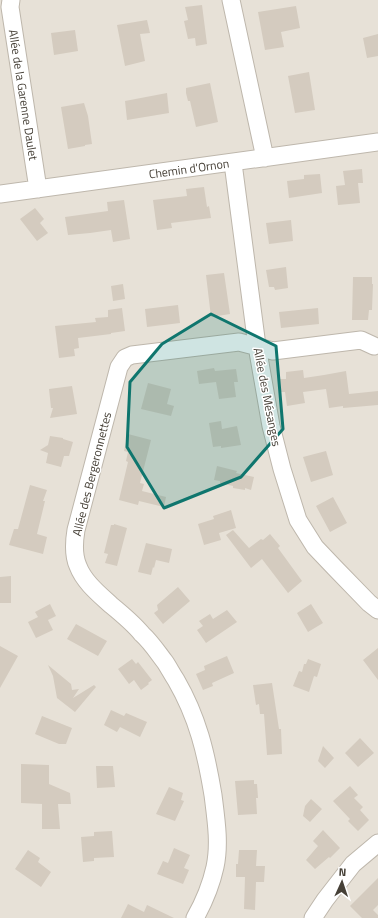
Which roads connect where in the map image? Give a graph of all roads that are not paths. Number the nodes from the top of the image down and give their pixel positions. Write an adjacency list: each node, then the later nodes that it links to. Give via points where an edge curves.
1 (11, 0): 6 (street, Allée de la Garenne Daulet)
2 (232, 0): 4 (street)
3 (378, 142): 4 (street, Chemin d'Ornon)
4 (265, 158): 5 (street, Chemin d'Ornon)
5 (233, 163): 6 (street, Chemin d'Ornon); 8 (street, Allée des Mésanges)
6 (38, 189): 7 (street, Chemin d'Ornon)
7 (0, 194)
8 (257, 346): 9 (street, Allée des Bergeronnettes, via 273,351 361,340); 10 (street, Allée des Mésanges, via 273,433 298,520 316,547); 12 (street, Allée des Bergeronnettes, via 239,342 125,358 119,367 74,540 80,572 143,634 166,664 197,724 209,770 218,838 211,883)
9 (374, 346)
10 (373, 607)
11 (378, 842): 13 (street, via 354,864)
12 (195, 918)
13 (313, 918)

